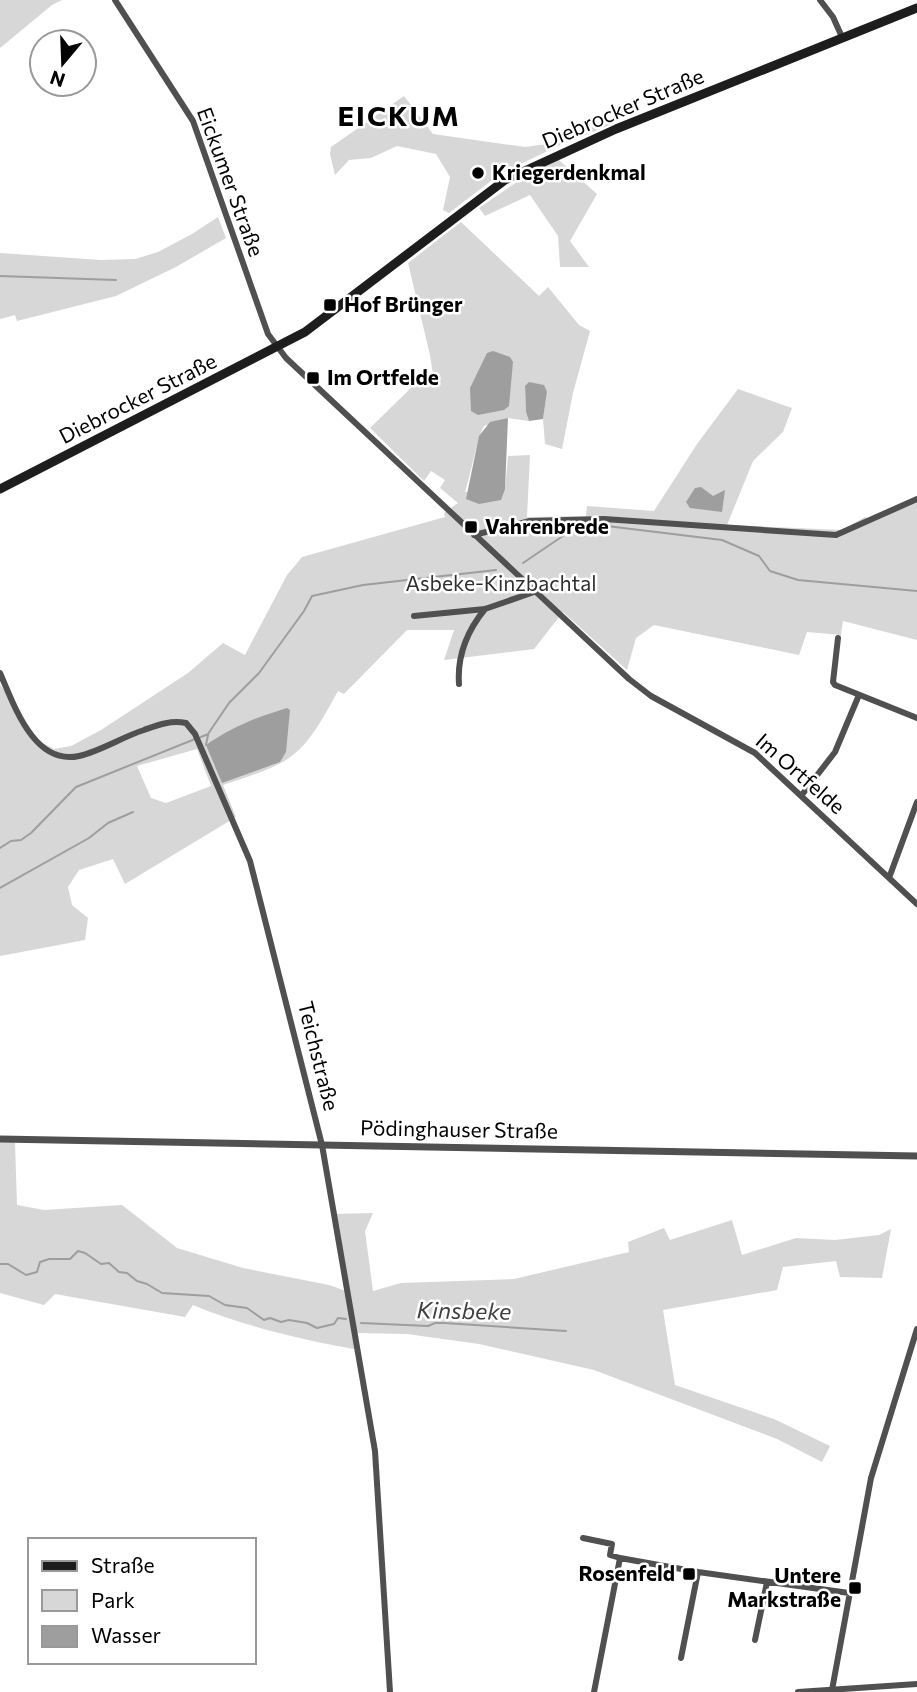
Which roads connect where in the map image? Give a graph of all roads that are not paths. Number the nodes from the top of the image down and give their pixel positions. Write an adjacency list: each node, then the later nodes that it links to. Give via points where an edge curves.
1 (115, 0): 5 (street, Eickumer Straße, via 193,121 241,264)
2 (820, 0): 4 (street)
3 (917, 8): 4 (main road, Diebrocker Straße)
4 (842, 37): 5 (main road, Diebrocker Straße, via 616,129 505,180 337,310)
5 (277, 347): 6 (main road, Diebrocker Straße); 8 (street, Im Ortfelde)
6 (0, 489)
7 (917, 499): 8 (street, via 836,535 576,519 530,521)
8 (474, 535): 9 (street, Im Ortfelde)
9 (534, 592): 10 (street); 17 (street, Im Ortfelde, via 639,687 750,750)
10 (485, 609): 11 (street); 14 (street, via 460,652)
11 (414, 616)
12 (838, 638): 15 (street, via 833,682)
13 (0, 674): 22 (street, Teichstraße, via 22,719 51,754 78,756 168,722 186,723 194,732 250,861)
14 (459, 684)
15 (859, 695): 16 (street); 17 (street, via 835,752)
16 (917, 718)
17 (801, 796): 19 (street, Im Ortfelde)
18 (917, 802): 19 (street)
19 (889, 878): 20 (street, Im Ortfelde)
20 (917, 904)
21 (0, 1139): 22 (street, Pödinghauser Straße)
22 (322, 1145): 23 (street, Pödinghauser Straße); 34 (street, Teichstraße, via 375,1451)
23 (917, 1156)
24 (917, 1329): 29 (street, via 871,1478)
25 (583, 1538): 26 (street, via 612,1544 610,1555)
26 (620, 1558): 27 (street); 35 (street)
27 (698, 1572): 28 (street); 31 (street)
28 (767, 1582): 29 (street); 30 (street)
29 (849, 1593): 33 (street)
30 (755, 1640)
31 (681, 1658)
32 (917, 1684): 33 (street)
33 (832, 1690): 36 (street)
34 (390, 1692)
35 (594, 1692)
36 (798, 1692)

